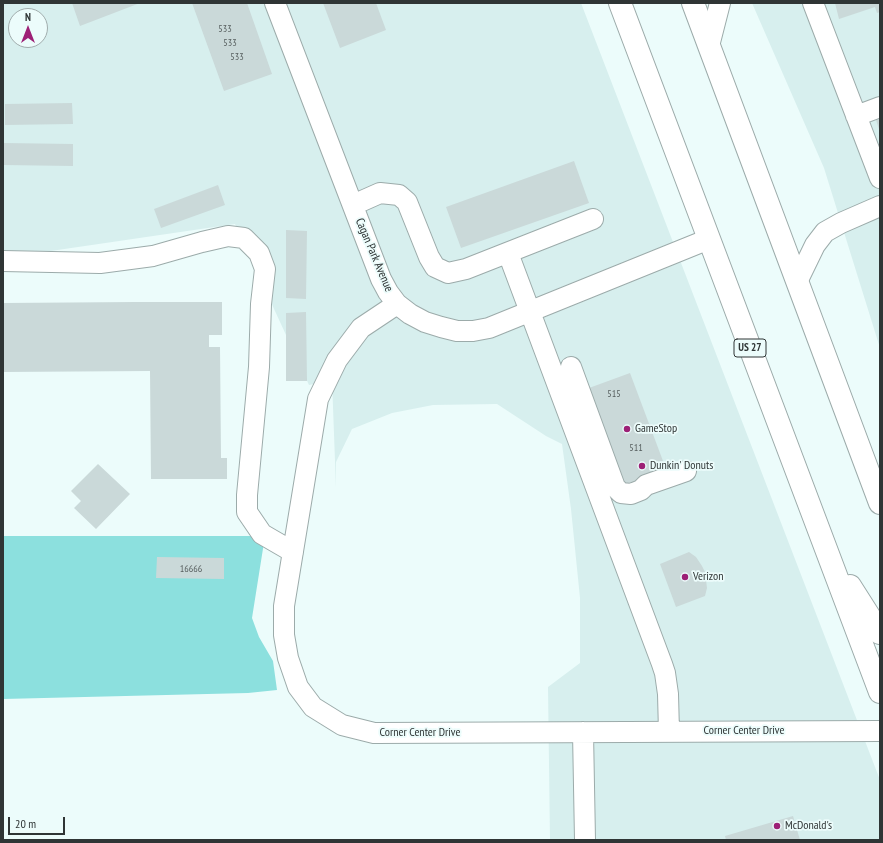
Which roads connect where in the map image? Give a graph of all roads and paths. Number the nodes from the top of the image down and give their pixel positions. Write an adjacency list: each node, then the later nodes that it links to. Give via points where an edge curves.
1 (275, 3): 10 (street, Cagan Park Avenue)
2 (620, 3): 13 (highway, US 27)
3 (693, 3): 6 (highway)
4 (720, 3): 6 (street)
5 (813, 3): 8 (street)
6 (709, 46): 16 (highway)
7 (880, 107): 8 (street)
8 (856, 116): 9 (street)
9 (879, 173)
10 (353, 206): 14 (street, via 380,193 398,195 407,202 435,267 448,273); 17 (street, Cagan Park Avenue, via 381,280)
11 (880, 206): 16 (street, via 825,232 815,245)
12 (593, 219): 14 (street)
13 (709, 239): 18 (street, Cagan Park Avenue); 22 (highway, US 27)
14 (508, 253): 18 (street)
15 (3, 261): 23 (street, via 100,263 153,256 228,236 244,238 259,253 265,269 247,512 262,534)
16 (797, 282): 21 (highway)
17 (397, 304): 18 (street, Cagan Park Avenue, via 425,322 457,331 489,328); 23 (street, Corner Center Drive, via 361,328 337,360 318,399)
18 (530, 312): 28 (street, via 662,664 668,694)
19 (571, 367): 20 (street, via 615,487 621,493 631,494 646,485)
20 (686, 471)
21 (880, 503)
22 (826, 548): 24 (highway); 25 (highway, US 27)
23 (293, 552): 27 (street, Corner Center Drive, via 284,606 284,635 288,658 298,687 313,706 342,725 374,733)
24 (880, 633)
25 (880, 692)
26 (880, 731): 28 (street, Corner Center Drive)
27 (584, 732): 28 (street, Corner Center Drive); 29 (street)
28 (669, 732)
29 (584, 840)

